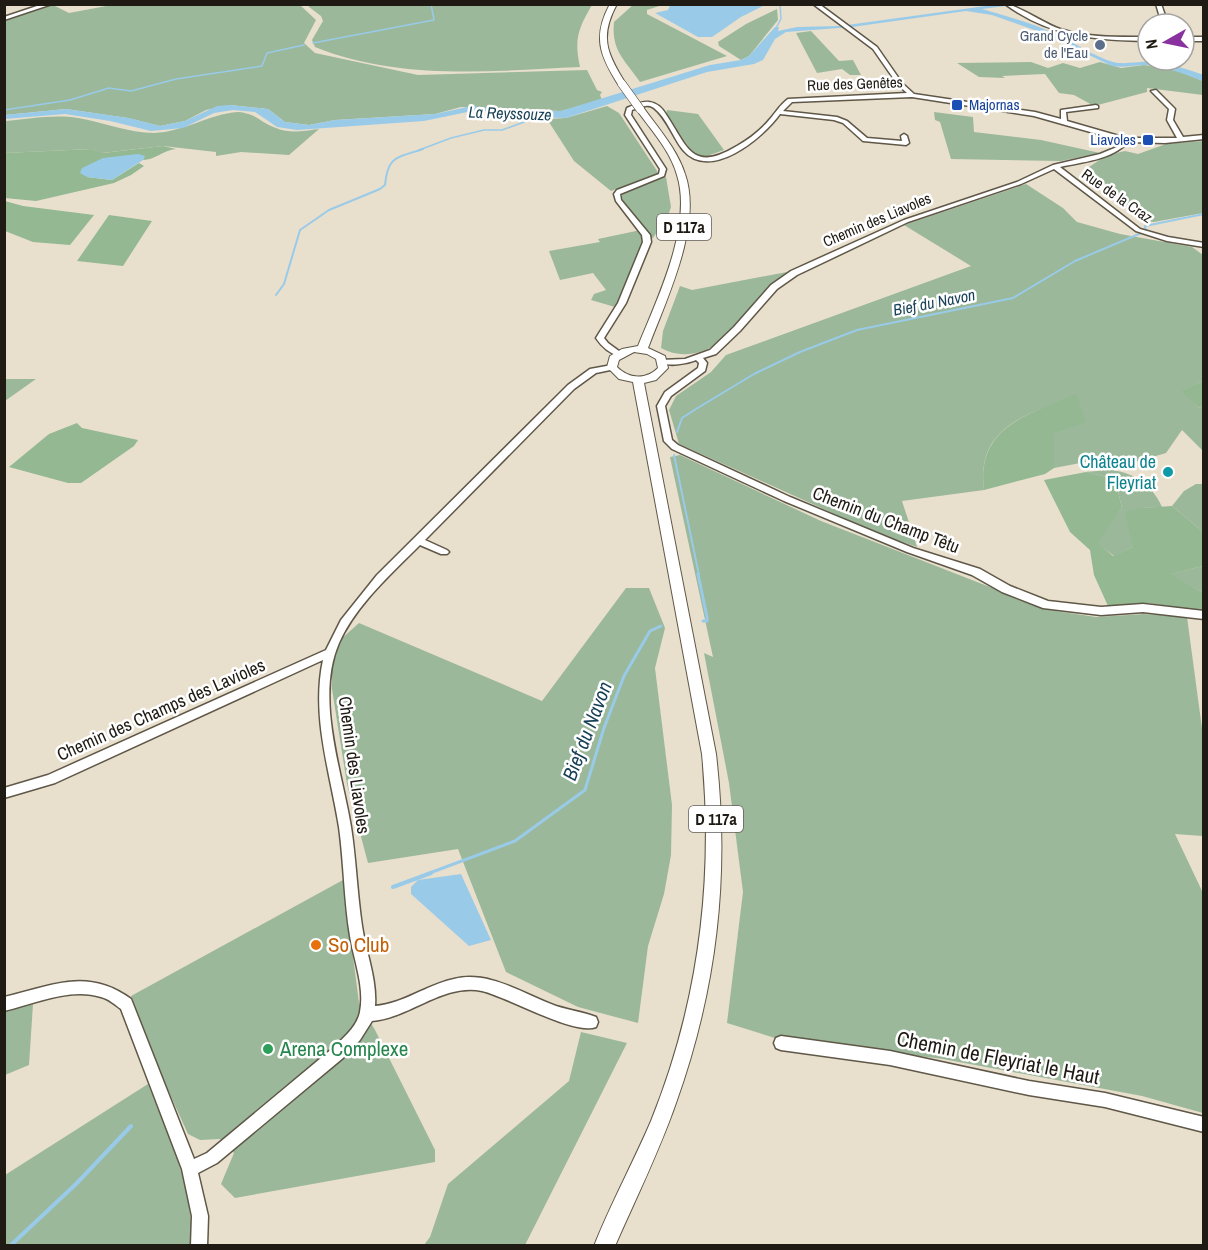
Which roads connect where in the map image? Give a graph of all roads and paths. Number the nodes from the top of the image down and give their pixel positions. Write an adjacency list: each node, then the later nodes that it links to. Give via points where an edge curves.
1 (50, 4): 5 (street)
2 (614, 4): 22 (main road, D 117a, bridge, via 603,26 602,45 610,66 678,166 686,190 683,234)
3 (815, 4): 6 (street)
4 (1009, 6): 8 (street, via 1031,20 1069,35)
5 (4, 19)
6 (850, 29): 7 (street); 10 (street, via 875,48)
7 (863, 31)
8 (1136, 39)
9 (1154, 91): 17 (street, via 1172,109 1170,120)
10 (912, 95): 12 (street, Rue des Genêtes, via 790,100); 13 (street, Rue des Genêtes)
11 (1096, 107): 13 (street, via 1063,111)
12 (778, 112): 14 (street, via 841,120 865,140 906,143); 23 (street, Rue des Genêtes, via 771,123 738,148 718,158 702,160 692,157 654,104 627,111 663,169 662,176 616,194 647,242 622,303 601,335 605,345)
13 (1060, 122): 16 (street, Rue des Genêtes)
14 (904, 136)
15 (1203, 137): 17 (street)
16 (1126, 140): 17 (street); 18 (street, Chemin des Liavoles, via 1119,148 1102,155)
17 (1181, 140)
18 (1055, 166): 20 (street, Rue de la Craz, via 1138,230); 24 (street, Chemin des Liavoles, via 1019,183 906,221 794,273 774,287 721,346)
19 (1203, 241): 20 (street)
20 (1190, 243): 21 (street, Rue de la Craz)
21 (1203, 245)
22 (642, 350): 23 (main road); 25 (main road, via 656,354)
23 (619, 354): 26 (main road)
24 (698, 357): 25 (street, Chemin des Liavoles); 30 (street, Chemin du Champ Têtu, via 702,369 668,394 661,406 668,441 675,447 787,499 910,550 976,572 1047,605 1101,611 1143,608)
25 (663, 362): 27 (main road, via 660,373)
26 (612, 367): 27 (main road, via 621,376); 28 (street, Chemin des Liavoles, via 580,378)
27 (638, 380): 40 (main road, D 117a, via 709,754 717,866 707,959 684,1052 666,1106)
28 (419, 541): 29 (street); 31 (street, Chemin des Liavoles, via 366,595)
29 (444, 552)
30 (1203, 615)
31 (329, 653): 32 (street, Chemin des Champs des Lavioles, via 51,779); 34 (street, Chemin des Liavoles, via 326,709 367,987)
32 (4, 793)
33 (4, 1004): 38 (street, via 74,988 90,987 116,994 132,1016)
34 (367, 1014): 35 (street, via 387,1013 468,983); 38 (street, via 354,1037 338,1053 212,1158)
35 (591, 1022)
36 (782, 1043): 37 (street, Chemin de Fleyriat le Haut, via 890,1058 1105,1100)
37 (1203, 1125)
38 (190, 1169): 39 (street, via 200,1216)
39 (199, 1245)
40 (604, 1245)

